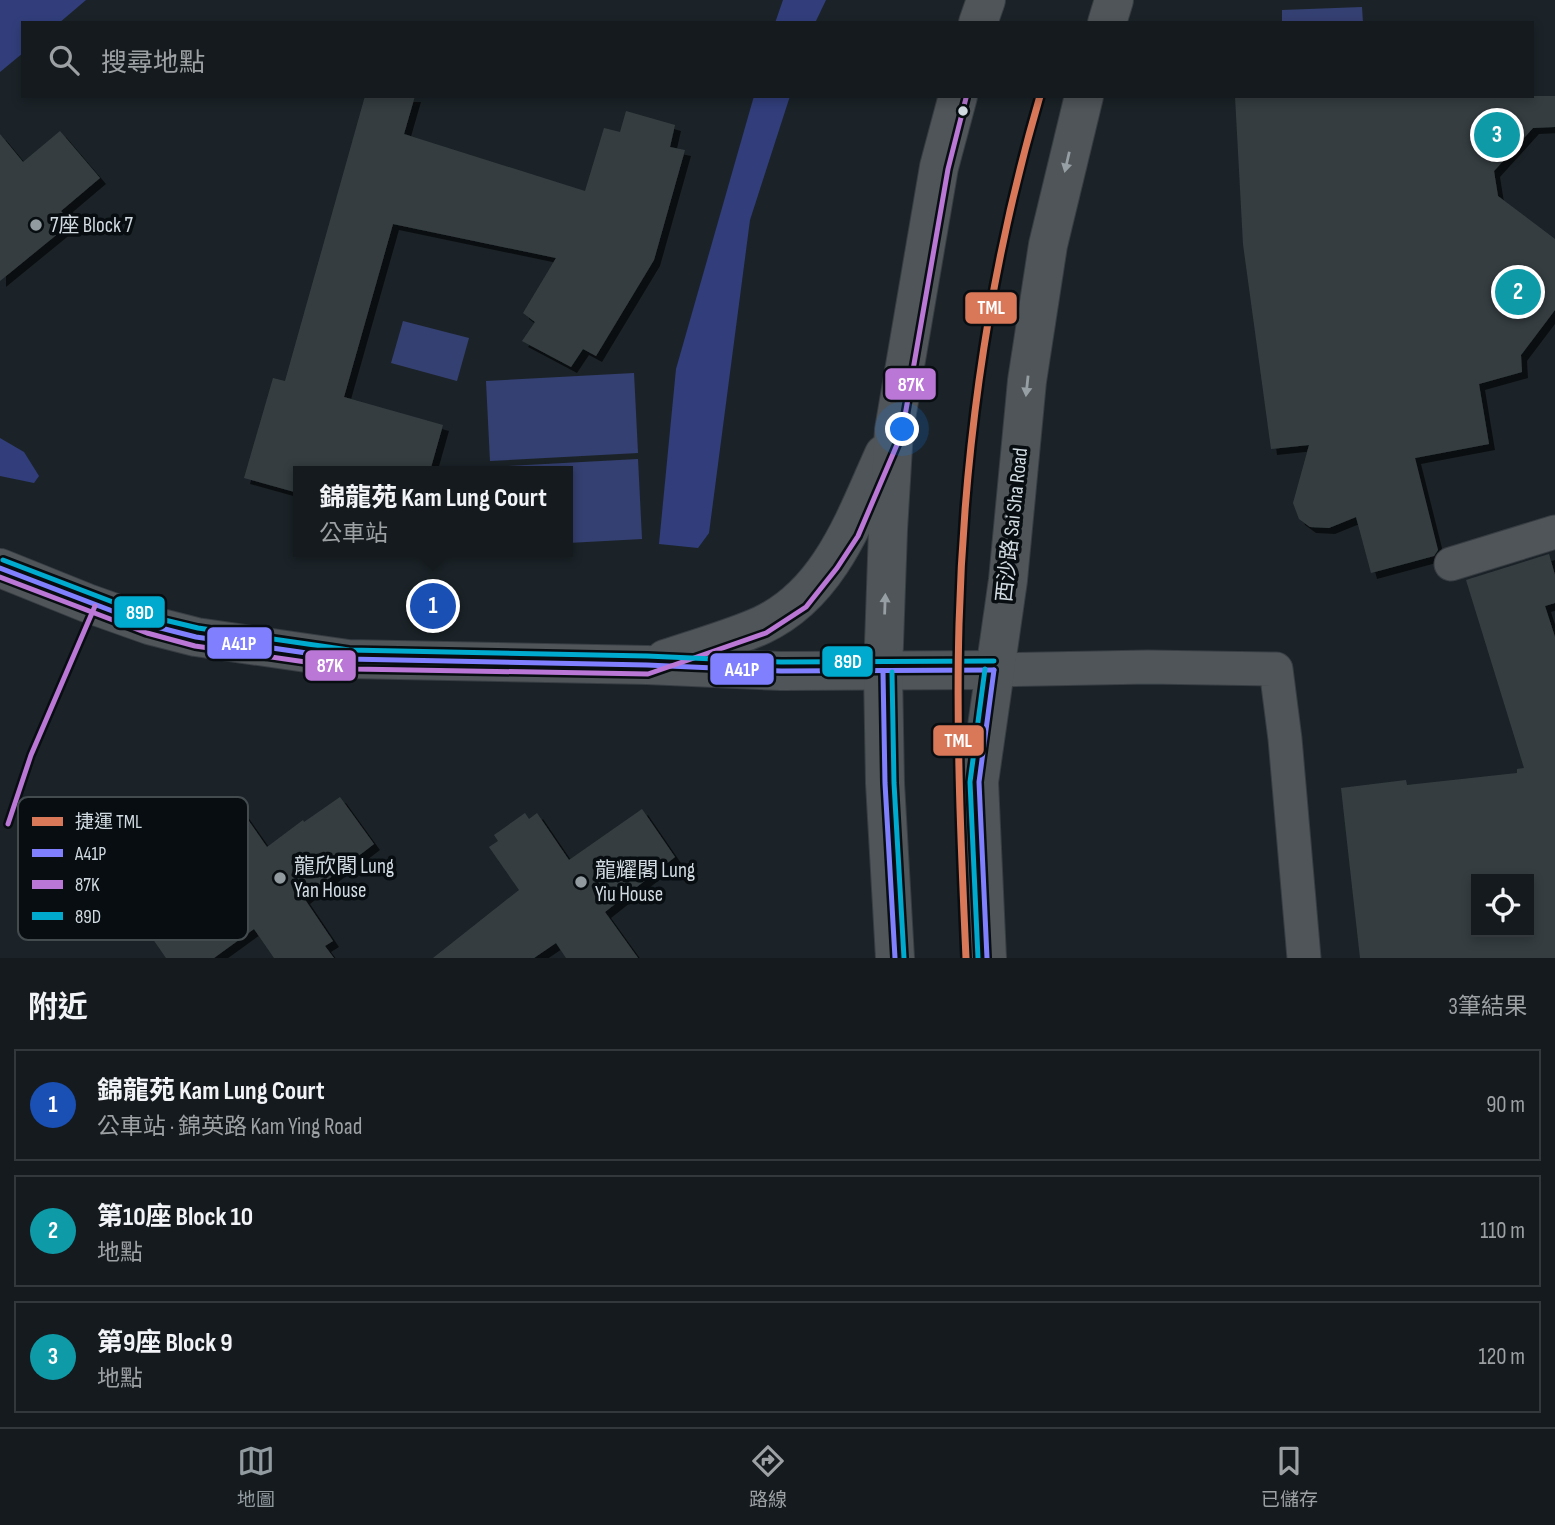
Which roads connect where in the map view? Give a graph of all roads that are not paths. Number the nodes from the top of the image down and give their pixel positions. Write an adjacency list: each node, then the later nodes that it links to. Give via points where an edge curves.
1 (986, 0): 3 (main road)
2 (1114, 0): 4 (main road)
3 (979, 21)
4 (1108, 21)
5 (957, 98): 7 (main road, via 939,167)
6 (1084, 98): 12 (main road, 西沙路 Sai Sha Road, one-way to 12, via 1048,245 1027,381 1009,580)
7 (894, 430): 11 (main road, via 850,532 800,601 762,625); 13 (main road, one-way to 7)
8 (1555, 532): 9 (street)
9 (1451, 564)
10 (0, 568): 11 (main road, via 149,625 196,637 354,660)
11 (647, 665): 13 (main road)
12 (994, 670): 13 (main road); 15 (main road, 西沙路 Sai Sha Road, via 979,782); 16 (street, via 1276,669)
13 (883, 672): 14 (main road)
14 (895, 958)
15 (987, 958)
16 (1304, 958)

